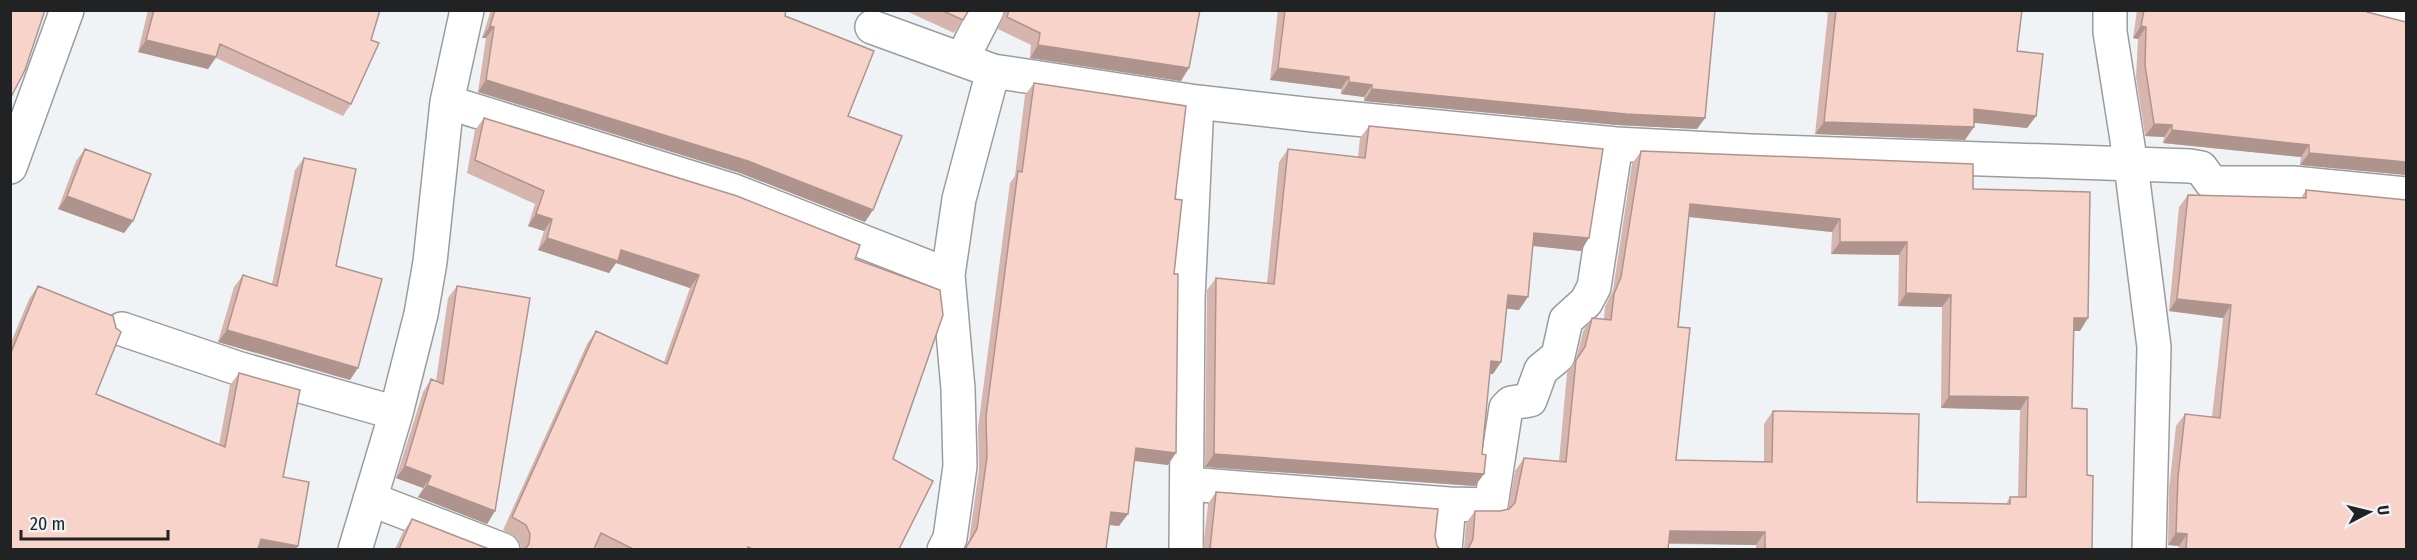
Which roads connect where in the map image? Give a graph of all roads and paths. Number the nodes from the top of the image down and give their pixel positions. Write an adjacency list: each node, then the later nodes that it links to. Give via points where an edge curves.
1 (67, 10): 14 (street)
2 (467, 10): 10 (street)
3 (987, 10): 8 (street)
4 (2110, 10): 13 (street)
5 (2370, 10): 6 (street)
6 (2406, 17)
7 (872, 27): 8 (street)
8 (962, 59): 9 (street)
9 (993, 71): 11 (street); 16 (street, via 959,199)
10 (447, 102): 16 (street, via 734,192); 18 (street, via 430,262)
11 (1197, 102): 12 (street); 19 (street, via 1188,299)
12 (1616, 144): 13 (street); 21 (street, via 1591,295 1566,320 1558,356 1541,369 1534,395 1506,408 1491,505)
13 (2131, 165): 15 (street, via 2197,167 2216,183 2294,183); 27 (street, via 2154,347)
14 (10, 167)
15 (2406, 194)
16 (948, 275): 24 (street, via 960,466 950,538)
17 (122, 329): 18 (street, via 237,368)
18 (396, 413): 20 (street)
19 (1188, 484): 21 (street); 25 (street)
20 (370, 499): 22 (street); 23 (street)
21 (1449, 504): 26 (street)
22 (355, 549)
23 (503, 549)
24 (944, 549)
25 (1186, 549)
26 (1445, 549)
27 (2149, 549)

